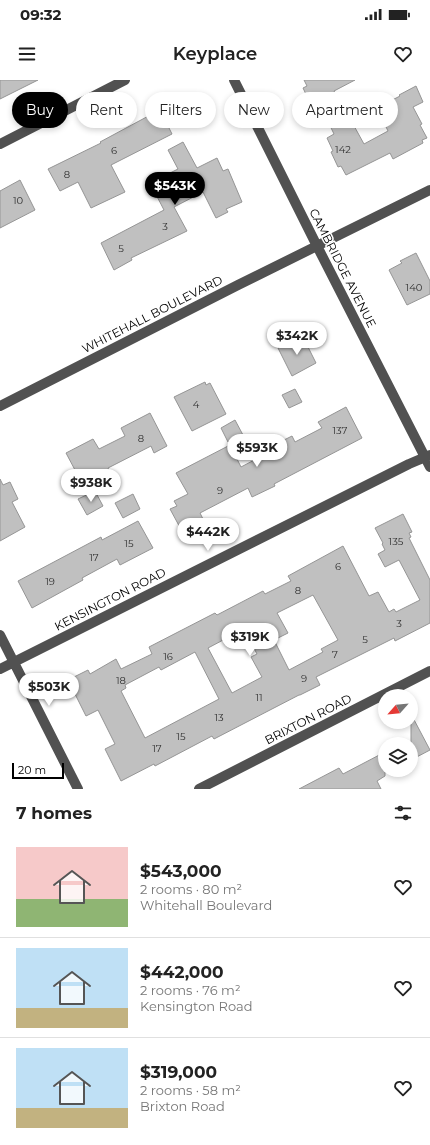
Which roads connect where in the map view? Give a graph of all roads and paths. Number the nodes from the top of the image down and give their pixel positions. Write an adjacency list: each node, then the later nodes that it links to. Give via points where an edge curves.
1 (125, 80): 3 (street)
2 (234, 80): 5 (street, CAMBRIDGE AVENUE)
3 (0, 144)
4 (430, 190): 5 (street, WHITEHALL BOULEVARD)
5 (317, 246): 6 (street, WHITEHALL BOULEVARD); 7 (street, CAMBRIDGE AVENUE)
6 (0, 406)
7 (428, 456): 8 (street, CAMBRIDGE AVENUE); 10 (street, KENSINGTON ROAD)
8 (430, 467)
9 (0, 635): 10 (street)
10 (14, 662): 11 (street, KENSINGTON ROAD); 13 (street)
11 (0, 669)
12 (430, 671): 14 (street, BRIXTON ROAD)
13 (78, 789)
14 (199, 789)

